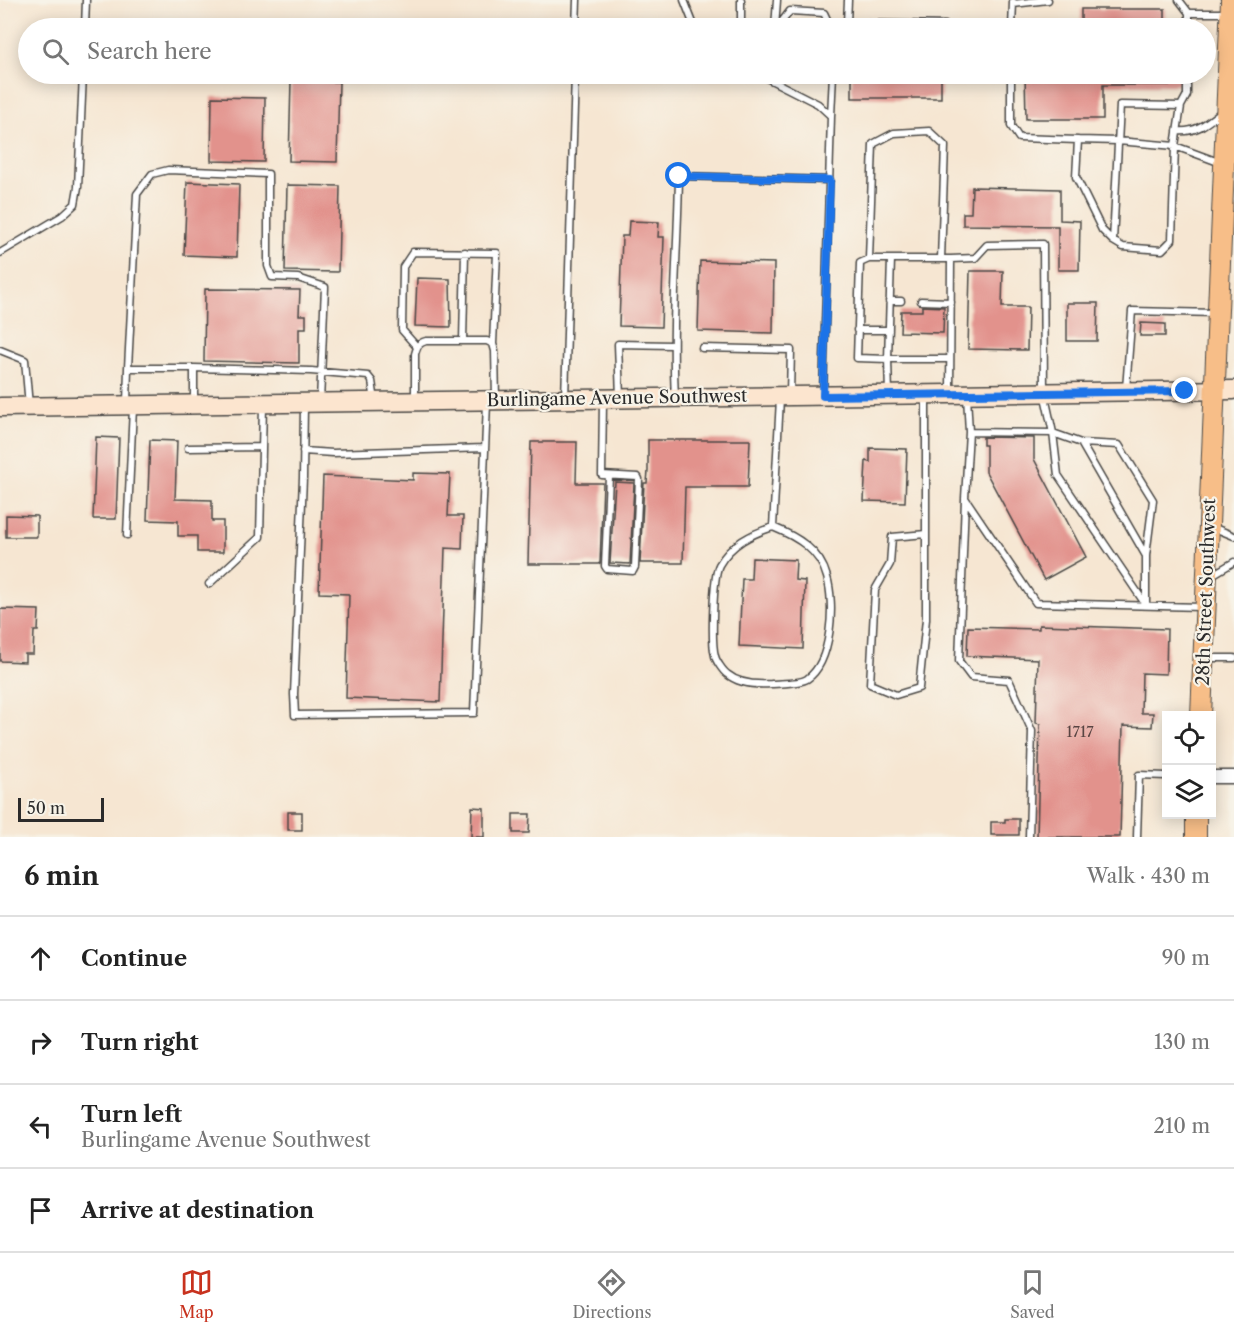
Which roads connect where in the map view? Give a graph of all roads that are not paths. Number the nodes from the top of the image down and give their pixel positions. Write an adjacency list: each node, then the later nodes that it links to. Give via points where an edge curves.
1 (86, 0): 12 (lane)
2 (578, 0): 13 (lane)
3 (684, 0): 14 (lane)
4 (741, 0): 15 (lane)
5 (777, 0): 16 (lane)
6 (848, 0): 19 (lane)
7 (1048, 0): 9 (lane)
8 (1179, 0): 11 (lane)
9 (1013, 2): 20 (lane)
10 (1231, 7): 11 (lane); 22 (main road, 28th Street Southwest)
11 (1189, 13): 21 (lane)
12 (85, 18)
13 (577, 18)
14 (691, 18)
15 (741, 18)
16 (776, 18)
17 (784, 18): 18 (lane, via 790,10 824,13)
18 (826, 18)
19 (848, 18)
20 (1012, 18)
21 (1189, 18)
22 (1231, 78): 30 (main road, 28th Street Southwest)
23 (83, 84): 40 (lane, via 75,204)
24 (575, 84): 72 (lane)
25 (784, 84): 31 (lane)
26 (833, 84): 31 (lane)
27 (1011, 84): 33 (lane, via 1011,126 1019,138)
28 (1187, 84): 29 (lane)
29 (1181, 106): 32 (lane); 34 (lane, via 1120,105)
30 (1227, 108): 32 (lane, via 1201,128); 36 (main road, 28th Street Southwest)
31 (831, 116): 37 (lane)
32 (1177, 131): 35 (lane)
33 (1078, 140): 34 (lane); 38 (lane, via 1076,177 1102,230)
34 (1118, 141): 35 (lane); 38 (lane)
35 (1175, 146): 36 (lane); 38 (lane, via 1172,240 1162,250 1123,247)
36 (1228, 163): 49 (main road, 28th Street Southwest)
37 (830, 180): 54 (lane, via 679,176); 70 (lane)
38 (1113, 241)
39 (465, 252): 52 (lane); 53 (lane, via 497,253); 55 (lane, via 413,252 403,267 402,330)
40 (0, 253)
41 (869, 259): 42 (lane); 43 (lane, via 873,144 894,133 929,131 945,146); 50 (lane, via 860,263)
42 (891, 259): 43 (lane); 45 (lane)
43 (941, 259): 44 (lane)
44 (951, 259): 48 (lane); 65 (lane, via 975,258 987,245 1043,244)
45 (890, 300): 46 (lane); 51 (lane)
46 (901, 301)
47 (921, 301): 48 (lane)
48 (951, 302): 59 (lane)
49 (1218, 313): 63 (main road, 28th Street Southwest); 64 (lane, via 1131,311)
50 (857, 330): 51 (lane); 58 (lane, via 857,358)
51 (889, 330): 58 (lane)
52 (463, 341): 53 (lane); 55 (lane, via 426,341)
53 (493, 344): 74 (lane)
54 (672, 345): 71 (lane); 73 (lane, via 618,344)
55 (417, 346): 75 (lane)
56 (702, 348): 68 (lane, via 791,350)
57 (0, 350): 81 (lane, via 25,360)
58 (888, 359): 59 (lane); 69 (lane)
59 (950, 359): 67 (lane)
60 (128, 368): 61 (lane); 62 (lane, via 137,194 152,174 168,170 268,174 268,266 272,277 307,280 325,287); 80 (lane)
61 (194, 368): 62 (lane); 79 (lane)
62 (321, 373): 76 (lane, via 368,376); 77 (lane)
63 (1224, 390): 64 (street, Burlingame Avenue Southwest); 92 (main road, 28th Street Southwest)
64 (1126, 391): 65 (street, Burlingame Avenue Southwest)
65 (1044, 392): 67 (street, Burlingame Avenue Southwest); 84 (lane)
66 (926, 394): 67 (street, Burlingame Avenue Southwest); 69 (street, Burlingame Avenue Southwest); 94 (lane)
67 (958, 394): 83 (lane)
68 (785, 395): 70 (street, Burlingame Avenue Southwest); 71 (street, Burlingame Avenue Southwest); 93 (lane)
69 (889, 395): 70 (street, Burlingame Avenue Southwest)
70 (823, 396)
71 (675, 397): 73 (street, Burlingame Avenue Southwest)
72 (565, 398): 73 (street, Burlingame Avenue Southwest); 74 (street, Burlingame Avenue Southwest)
73 (612, 398): 90 (lane, via 602,474)
74 (492, 399): 75 (street, Burlingame Avenue Southwest); 88 (lane)
75 (416, 400): 76 (street, Burlingame Avenue Southwest)
76 (375, 401): 77 (street, Burlingame Avenue Southwest)
77 (312, 402): 78 (street, Burlingame Avenue Southwest); 89 (lane)
78 (263, 403): 79 (street, Burlingame Avenue Southwest); 86 (lane)
79 (194, 404): 80 (street, Burlingame Avenue Southwest)
80 (130, 405): 81 (street, Burlingame Avenue Southwest); 95 (lane)
81 (29, 406): 82 (street, Burlingame Avenue Southwest)
82 (0, 407)
83 (969, 432): 84 (lane); 91 (lane)
84 (1053, 433): 85 (lane); 101 (lane, via 1058,475)
85 (1081, 443): 97 (lane); 97 (lane, via 1119,445 1153,500)
86 (262, 447): 87 (lane); 100 (lane, via 260,537)
87 (188, 448)
88 (485, 448): 89 (lane); 89 (lane, via 474,713 295,715)
89 (303, 451)
90 (609, 476): 90 (lane, via 605,566 633,571 639,479)
91 (965, 498): 101 (lane, via 1036,603); 110 (lane, via 959,661 971,677 1009,680 1032,731)
92 (1209, 525): 96 (lane); 99 (main road, 28th Street Southwest)
93 (773, 527): 93 (lane, via 751,534 732,548 718,567 715,592 715,657 728,675 756,685 805,681 819,668 831,618 831,588 825,566 810,547)
94 (926, 534): 94 (lane, via 926,619 919,688 896,695 870,684 875,590 890,564 892,537)
95 (127, 535)
96 (1234, 536)
97 (1146, 556): 101 (lane)
98 (1234, 562): 99 (lane)
99 (1206, 579): 102 (main road, 28th Street Southwest)
100 (208, 584)
101 (1146, 605): 102 (lane)
102 (1205, 607): 103 (main road, 28th Street Southwest)
103 (1203, 658): 104 (lane); 105 (main road, 28th Street Southwest)
104 (1234, 658)
105 (1200, 711)
106 (1162, 776): 111 (lane, via 1139,776)
107 (1216, 777): 108 (street)
108 (1234, 777)
109 (1196, 819): 112 (main road)
110 (1029, 837)
111 (1137, 837)
112 (1196, 837)

